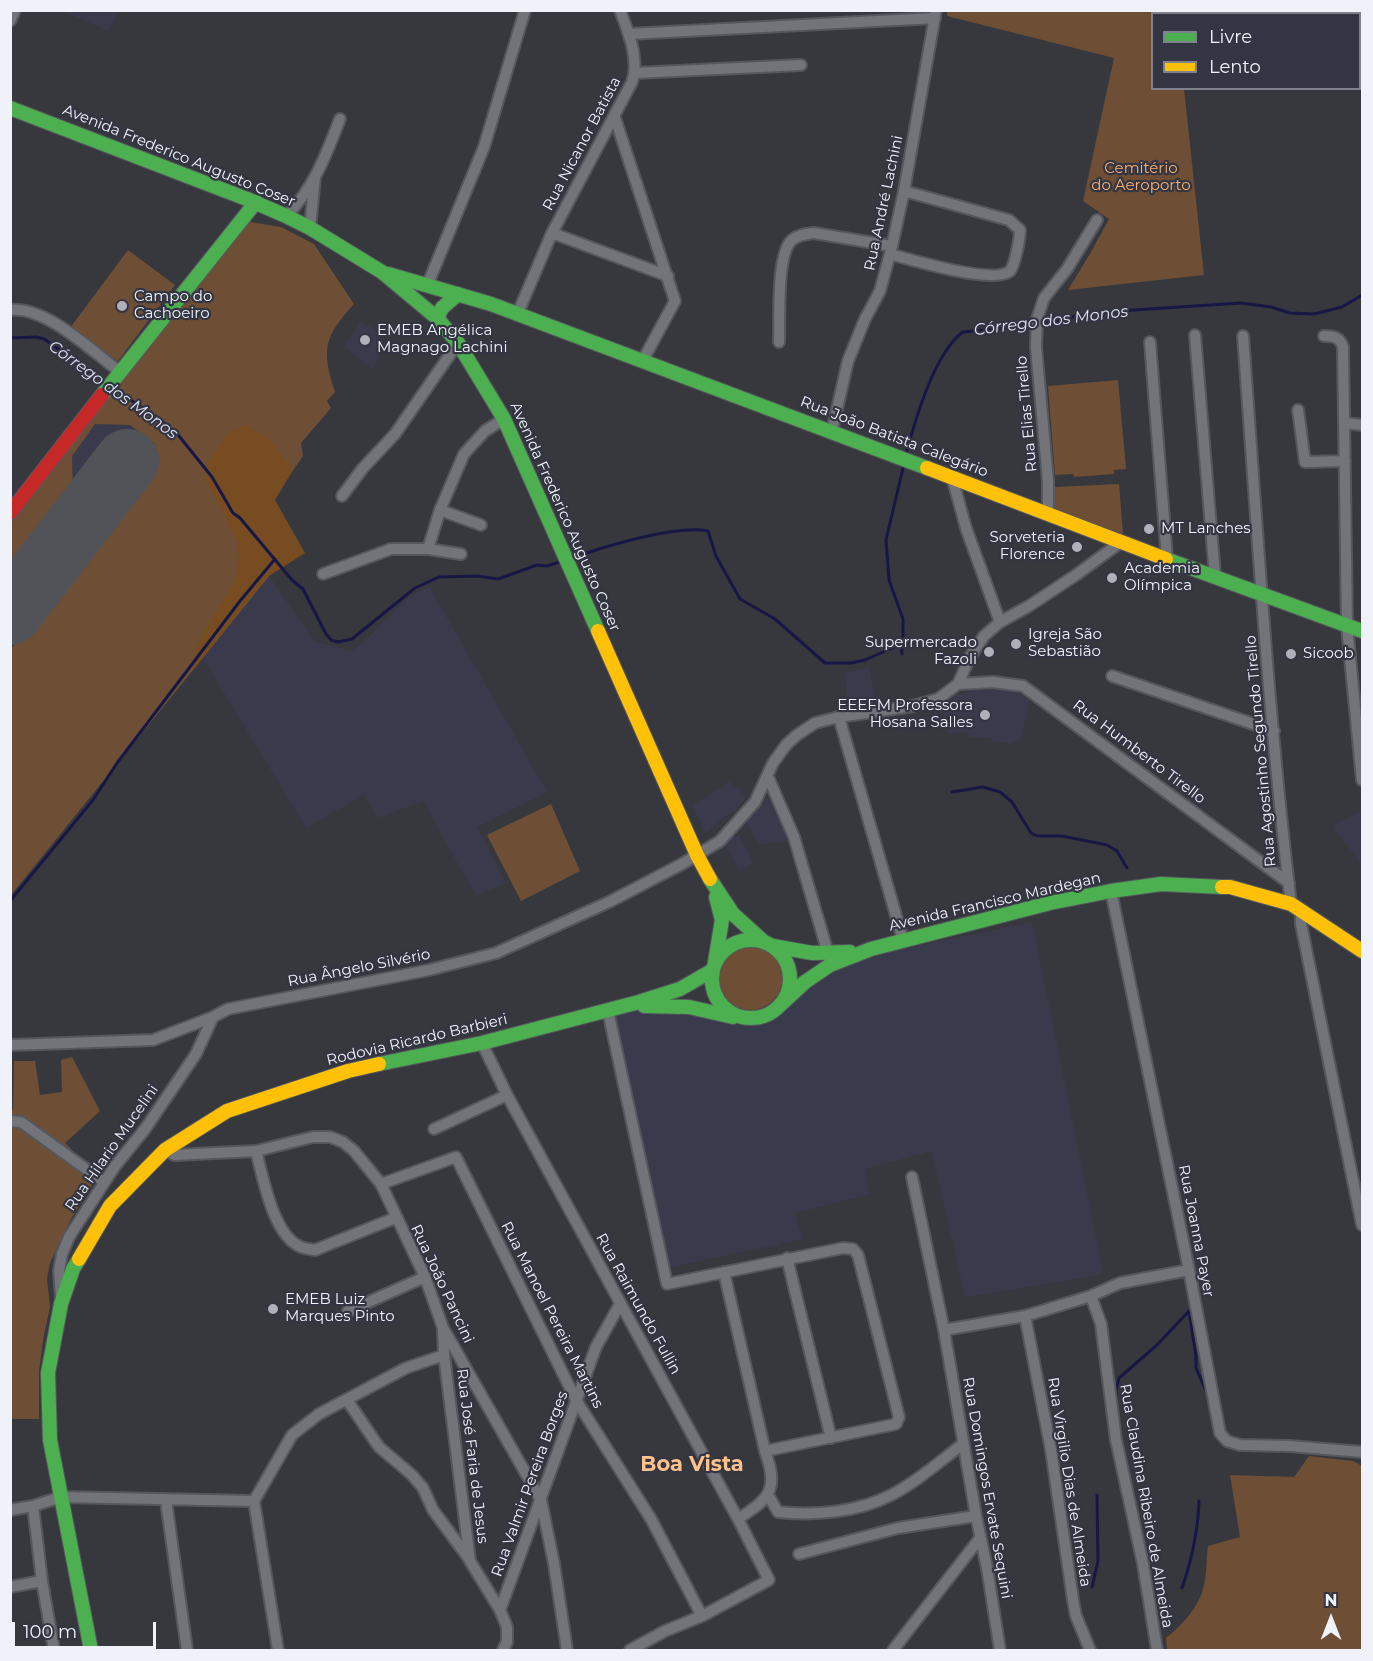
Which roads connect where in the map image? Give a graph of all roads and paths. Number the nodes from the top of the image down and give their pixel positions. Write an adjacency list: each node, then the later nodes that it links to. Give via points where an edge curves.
1 (15, 10): 5 (street)
2 (525, 10): 22 (street, via 484,147)
3 (620, 10): 6 (street)
4 (935, 14): 6 (street); 13 (street, Rua André Lachini)
5 (10, 21)
6 (628, 34): 8 (street)
7 (801, 65): 8 (street, Rua Nicanor Batista)
8 (635, 73): 10 (street, Rua Nicanor Batista)
9 (10, 108): 14 (main road, Avenida Frederico Augusto Coser)
10 (615, 118): 18 (street, Rua Nicanor Batista); 21 (street)
11 (340, 119): 12 (street)
12 (315, 177): 15 (street); 17 (street)
13 (904, 191): 19 (street, Rua André Lachini); 19 (street, via 1009,220 1020,230 1020,238 1009,271 996,275 976,275)
14 (256, 202): 15 (main road, Avenida Frederico Augusto Coser); 35 (main road)
15 (286, 216): 17 (main road, Avenida Frederico Augusto Coser)
16 (1097, 220): 46 (street, Rua Elias Tirello, via 1044,298 1037,319)
17 (310, 228): 20 (main road, Avenida Frederico Augusto Coser)
18 (552, 233): 21 (street); 26 (street, Rua Nicanor Batista)
19 (891, 250): 31 (street, via 814,233 790,241 782,260); 40 (street, Rua André Lachini, via 880,291 848,361)
20 (382, 272): 22 (main road, Rua João Batista Calegário); 24 (main road, Avenida Frederico Augusto Coser)
21 (668, 276): 34 (street, via 675,301)
22 (427, 286): 23 (main road, Rua João Batista Calegário); 24 (main road)
23 (458, 294): 26 (main road, Rua João Batista Calegário); 27 (main road)
24 (418, 302): 27 (main road, Avenida Frederico Augusto Coser)
25 (10, 310): 35 (street, via 28,310 48,318)
26 (517, 315): 34 (main road, Rua João Batista Calegário)
27 (437, 318): 33 (main road, Avenida Frederico Augusto Coser)
28 (1196, 335): 53 (street)
29 (1243, 336): 54 (street, Rua Agostinho Segundo Tirello)
30 (1324, 336): 38 (street, via 1334,336 1343,347)
31 (779, 342)
32 (1150, 342): 51 (street)
33 (458, 343): 37 (main road, Avenida Frederico Augusto Coser); 43 (street, via 394,434)
34 (643, 360): 40 (main road, Rua João Batista Calegário)
35 (118, 375): 45 (main road)
36 (1298, 410): 41 (street, via 1305,462)
37 (504, 419): 44 (street, via 485,431 464,454); 64 (main road, Avenida Frederico Augusto Coser)
38 (1344, 423): 39 (street); 41 (street)
39 (1362, 424)
40 (832, 431): 42 (main road, Rua João Batista Calegário)
41 (1345, 460): 56 (street)
42 (952, 477): 46 (main road, Rua João Batista Calegário); 55 (street)
43 (342, 496)
44 (440, 510): 47 (street); 49 (street)
45 (10, 513)
46 (1048, 514): 48 (main road, Rua João Batista Calegário)
47 (481, 525)
48 (1121, 542): 51 (main road, Rua João Batista Calegário); 55 (street, via 1047,595)
49 (428, 549): 50 (street); 52 (street, via 391,549)
50 (461, 554)
51 (1167, 558): 53 (main road, Rua João Batista Calegário)
52 (323, 574)
53 (1215, 576): 54 (main road, Rua João Batista Calegário)
54 (1262, 595): 56 (main road, Rua João Batista Calegário); 61 (street, Rua Agostinho Segundo Tirello)
55 (1000, 622): 59 (street, via 974,650)
56 (1347, 626): 57 (main road, Rua João Batista Calegário); 63 (street)
57 (1362, 631)
58 (1112, 676): 61 (street)
59 (958, 684): 60 (street, Rua Ângelo Silvério, via 938,699 913,706); 66 (street, Rua Humberto Tirello, via 993,682 1023,686)
60 (839, 717): 62 (street, Rua Ângelo Silvério, via 816,723 797,735 786,745); 69 (street)
61 (1274, 731): 66 (street, Rua Agostinho Segundo Tirello)
62 (768, 777): 64 (street, Rua Ângelo Silvério, via 755,802 732,830); 73 (street, via 794,837)
63 (1362, 780)
64 (697, 855): 65 (main road, Avenida Frederico Augusto Coser); 77 (street, Rua Ângelo Silvério, via 609,902 496,953 228,1009)
65 (710, 880): 70 (main road, Avenida Frederico Augusto Coser, via 735,917); 74 (main road, Avenida Frederico Augusto Coser, via 722,921)
66 (1289, 883): 68 (street, Rua Agostinho Segundo Tirello)
67 (1111, 891): 68 (main road, Avenida Francisco Mardegan, via 1161,884 1230,887); 69 (main road, Avenida Francisco Mardegan); 92 (street, Rua Joanna Payer)
68 (1296, 907): 72 (main road, Avenida Francisco Mardegan); 90 (street, Rua Agostinho Segundo Tirello)
69 (903, 940): 71 (main road, Avenida Francisco Mardegan)
70 (768, 944): 73 (main road, Avenida Francisco Mardegan); 74 (main road, via 750,940 735,943 723,951); 75 (main road, via 787,963 790,978 788,993)
71 (871, 949): 73 (main road, Avenida Francisco Mardegan); 75 (main road, Avenida Francisco Mardegan, via 830,965)
72 (1362, 951)
73 (828, 953)
74 (714, 966): 76 (main road, via 680,989); 78 (main road, via 712,984 716,998 725,1009)
75 (779, 1006): 78 (main road, via 767,1015)
76 (613, 1009): 78 (main road, via 689,1007); 79 (main road, Rodovia Ricardo Barbieri); 93 (street, via 667,1284)
77 (213, 1017): 80 (street, Rua Ângelo Silvério, via 153,1040); 87 (street, Rua Hilario Mucelini, via 196,1054)
78 (745, 1018)
79 (482, 1043): 81 (street, Rua Raimundo Fullin); 84 (main road, Rodovia Ricardo Barbieri, via 348,1071 227,1111)
80 (10, 1045)
81 (507, 1095): 83 (street); 97 (street, Rua Raimundo Fullin)
82 (10, 1121): 87 (street, via 21,1122)
83 (434, 1130)
84 (165, 1150): 85 (street, Rua João Pancini, via 174,1155); 96 (main road, Rodovia Ricardo Barbieri, via 110,1206 73,1269)
85 (256, 1151): 88 (street, Rua João Pancini, via 313,1137 330,1137 354,1151); 89 (street, via 277,1221 301,1247 315,1250)
86 (912, 1178): 101 (street, Rua Domingos Ervate Sequini)
87 (104, 1182): 96 (street, Rua Hilario Mucelini, via 62,1254)
88 (381, 1184): 89 (street, Rua João Pancini); 104 (street, Rua Manoel Pereira Martins, via 456,1157)
89 (395, 1218): 94 (street, Rua João Pancini)
90 (1362, 1226)
91 (787, 1258): 93 (street); 105 (street); 105 (street, via 843,1248 853,1249 858,1255 899,1417 896,1424)
92 (1189, 1270): 95 (street, via 1120,1284); 108 (street, Rua Joanna Payer, via 1216,1418 1227,1442)
93 (724, 1272): 107 (street)
94 (425, 1277): 98 (street); 100 (street, Rua João Pancini)
95 (1091, 1296): 99 (street); 135 (street, Rua Claudina Ribeiro de Almeida, via 1101,1324 1116,1440)
96 (61, 1304): 110 (main road, Rodovia Ricardo Barbieri, via 48,1373 50,1440)
97 (620, 1304): 104 (street, Rua Valmir Pereira Borges, via 596,1347); 117 (street, Rua Raimundo Fullin)
98 (348, 1311)
99 (1024, 1316): 101 (street); 134 (street, Rua Virgilio Dias de Almeida, via 1051,1450 1076,1616)
100 (443, 1328): 102 (street, Rua José Faria de Jesus); 111 (street, Rua João Pancini)
101 (944, 1330): 106 (street, Rua Domingos Ervate Sequini)
102 (444, 1355): 103 (street, via 406,1368); 120 (street, Rua José Faria de Jesus)
103 (347, 1400): 113 (street, via 319,1414 292,1435); 120 (street, via 379,1447 423,1488 433,1510)
104 (576, 1400): 111 (street, Rua Valmir Pereira Borges); 124 (street, Rua Manoel Pereira Martins, via 651,1519)
105 (831, 1438): 107 (street)
106 (963, 1444): 109 (street, via 892,1494 864,1506 794,1514 778,1512); 116 (street, Rua Domingos Ervate Sequini)
107 (765, 1451): 109 (street, via 771,1467)
108 (1362, 1452)
109 (768, 1495): 117 (street)
110 (61, 1497): 112 (street); 114 (street); 126 (main road, Rodovia Ricardo Barbieri)
111 (541, 1500): 123 (street, Rua Valmir Pereira Borges); 130 (street, Rua João Pancini)
112 (166, 1501): 113 (street); 127 (street)
113 (254, 1501): 128 (street)
114 (33, 1506): 115 (street); 121 (street)
115 (10, 1510)
116 (975, 1516): 118 (street, Rua Domingos Ervate Sequini); 119 (street, via 898,1528)
117 (738, 1519): 124 (street, Rua Raimundo Fullin, via 769,1580)
118 (980, 1538): 132 (street); 133 (street, Rua Domingos Ervate Sequini)
119 (799, 1554)
120 (470, 1561): 123 (street, Rua José Faria de Jesus)
121 (42, 1581): 122 (street); 125 (street)
122 (10, 1587)
123 (500, 1610): 129 (street, Rua José Faria de Jesus, via 507,1627)
124 (702, 1616): 131 (street)
125 (54, 1650)
126 (91, 1650)
127 (188, 1650)
128 (279, 1650)
129 (503, 1650)
130 (567, 1650)
131 (630, 1650)
132 (893, 1650)
133 (1000, 1650)
134 (1090, 1650)
135 (1157, 1650)

